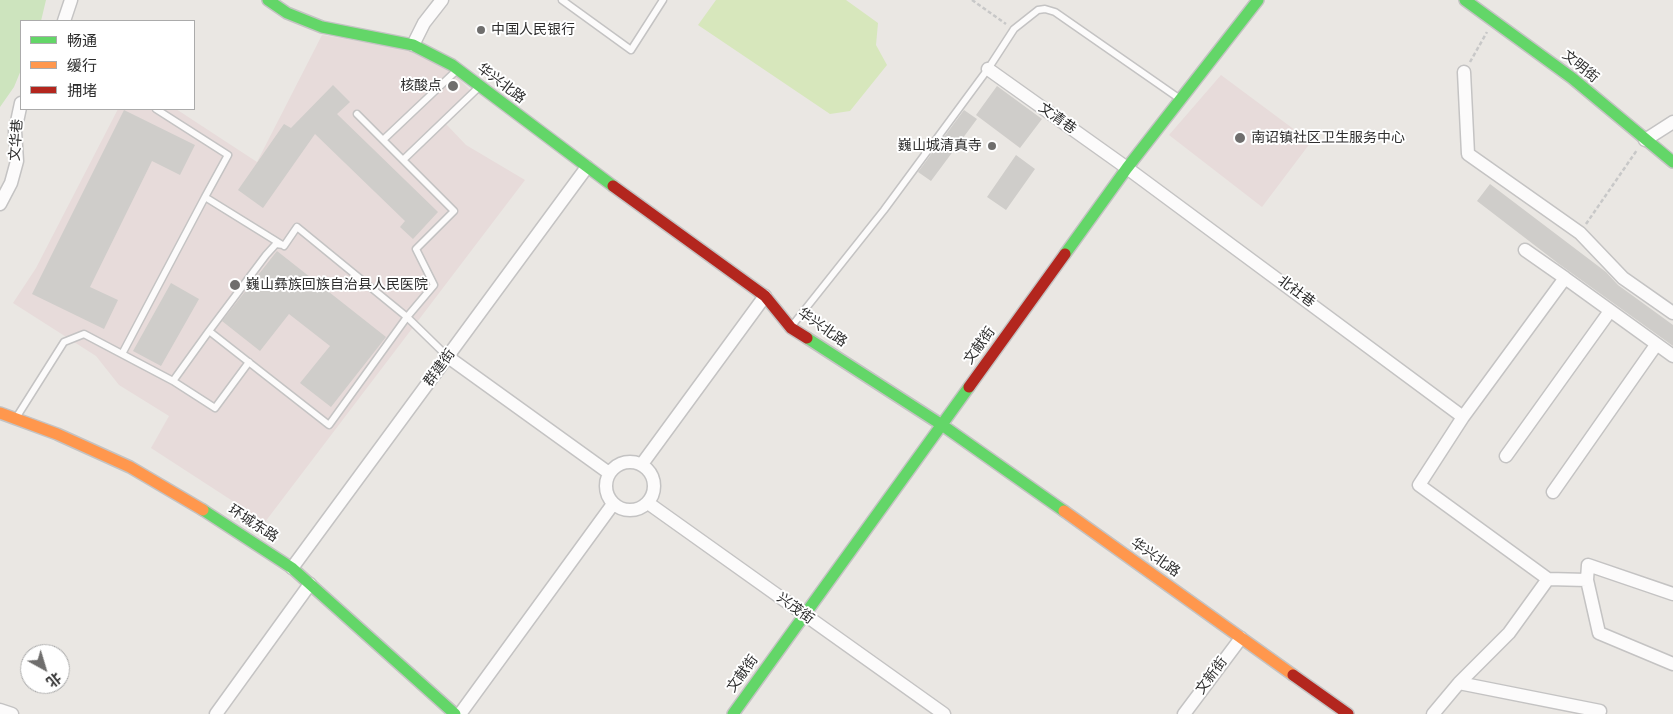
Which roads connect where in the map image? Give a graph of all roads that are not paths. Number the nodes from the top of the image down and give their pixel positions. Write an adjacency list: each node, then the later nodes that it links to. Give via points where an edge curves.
1 (71, 0): 8 (street)
2 (268, 0): 9 (main road, 华兴北路, via 287,13 322,27)
3 (442, 0): 9 (street, via 424,23)
4 (562, 0): 5 (lane, via 631,50)
5 (663, 0)
6 (1258, 0): 14 (main road, 文献街)
7 (1464, 0): 20 (main road, 文明街, via 1572,78)
8 (64, 20)
9 (413, 46): 11 (main road, 华兴北路)
10 (988, 69): 14 (lane, via 1014,29 1038,10 1045,9 1054,12); 24 (street, 文清巷); 34 (lane, via 884,210)
11 (457, 70): 13 (main road, 华兴北路); 19 (lane)
12 (1464, 72): 32 (street, via 1468,154 1580,233 1623,278)
13 (480, 86): 21 (lane); 23 (main road, 华兴北路)
14 (1181, 100): 24 (main road, 文献街)
15 (20, 108): 26 (street, 文华巷, via 15,130 17,161 11,183)
16 (158, 110): 25 (lane, via 228,155)
17 (357, 114): 19 (lane)
18 (1673, 122): 20 (street)
19 (383, 140): 21 (lane)
20 (1644, 140): 22 (main road, 文明街)
21 (403, 160): 33 (lane, via 454,211 416,250 434,285)
22 (1673, 162)
23 (587, 167): 30 (main road, 华兴北路); 39 (street, 群建街)
24 (1127, 168): 43 (street, 北社巷); 45 (main road, 文献街)
25 (205, 197): 27 (lane); 37 (lane)
26 (0, 204)
27 (284, 246): 33 (lane, via 297,227); 35 (lane, via 276,244 266,254)
28 (1525, 250): 29 (street)
29 (1565, 278): 31 (street); 43 (street)
30 (765, 296): 34 (main road, 华兴北路); 47 (street)
31 (1610, 311): 36 (street); 46 (street)
32 (1673, 313)
33 (408, 317): 39 (lane); 40 (lane, via 329,425)
34 (791, 328): 45 (main road, 华兴北路)
35 (209, 331): 40 (lane); 41 (lane)
36 (1656, 344): 38 (street); 49 (street)
37 (122, 354): 41 (lane); 44 (lane, via 84,334 64,342)
38 (1673, 356)
39 (448, 357): 48 (street); 52 (street, 群建街)
40 (249, 362): 41 (lane, via 215,408)
41 (174, 381)
42 (0, 413): 44 (main road, 环城东路)
43 (1463, 417): 53 (street, via 1419,484)
44 (16, 418): 52 (main road, 环城东路, via 130,467)
45 (942, 425): 57 (main road, 文献街); 58 (main road, 华兴北路)
46 (1506, 456)
47 (642, 464): 48 (street, via 627,461); 50 (street, via 652,474 654,482)
48 (609, 473): 51 (street, via 606,492)
49 (1553, 492)
50 (648, 503): 51 (street, via 642,508 627,510); 57 (street, 兴茂街)
51 (613, 504): 66 (street)
52 (292, 568): 55 (main road, 环城东路)
53 (1548, 579): 54 (street); 60 (street, via 1509,633)
54 (1587, 580): 56 (street, via 1588,565); 59 (street, via 1599,633)
55 (310, 584): 64 (street); 65 (main road, 环城东路)
56 (1673, 594)
57 (804, 615): 67 (main road, 文献街); 68 (street, 兴茂街)
58 (1241, 638): 69 (street, 文新街); 70 (main road, 华兴北路)
59 (1673, 664)
60 (1458, 683): 62 (street); 71 (street)
61 (0, 710): 63 (street)
62 (1600, 711)
63 (12, 714)
64 (216, 714)
65 (455, 714)
66 (460, 714)
67 (733, 714)
68 (944, 714)
69 (1184, 714)
70 (1348, 714)
71 (1433, 714)

